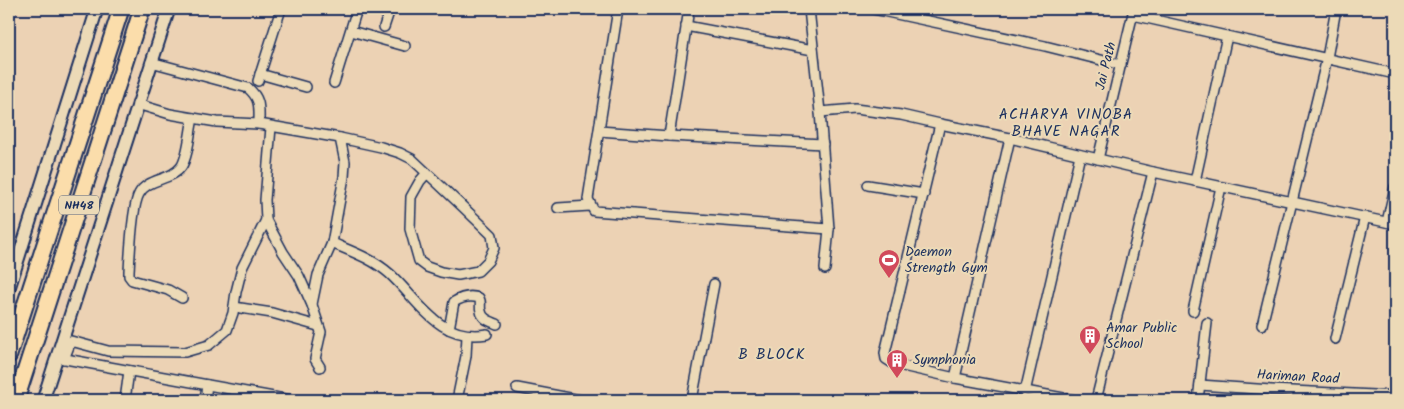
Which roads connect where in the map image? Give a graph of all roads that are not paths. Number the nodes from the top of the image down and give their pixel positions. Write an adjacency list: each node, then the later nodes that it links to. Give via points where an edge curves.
1 (11, 9): 15 (street)
2 (98, 9): 58 (street)
3 (121, 9): 71 (highway, NH48)
4 (142, 9): 83 (highway, NH48)
5 (169, 9): 23 (street)
6 (281, 9): 27 (street, via 259,78)
7 (357, 9): 18 (street)
8 (390, 9): 17 (street)
9 (618, 9): 34 (street)
10 (688, 9): 16 (street)
11 (809, 9): 21 (street)
12 (873, 9): 24 (street)
13 (1336, 9): 22 (street)
14 (1134, 12): 19 (street); 24 (street, Jai Path)
15 (9, 14)
16 (686, 26): 21 (street); 35 (street)
17 (384, 27)
18 (351, 31): 20 (street); 26 (street)
19 (1227, 36): 22 (street); 43 (street)
20 (405, 46)
21 (813, 50): 29 (street)
22 (1327, 58): 25 (street); 48 (street)
23 (151, 62): 28 (street); 31 (street, via 248,88 256,95)
24 (1121, 65): 40 (street, Jai Path)
25 (1395, 74)
26 (334, 84)
27 (306, 87)
28 (137, 104): 30 (street); 72 (street)
29 (820, 112): 32 (street, via 881,111); 38 (street)
30 (193, 118): 31 (street); 59 (street, via 181,168 139,193 135,204 128,276)
31 (259, 124): 33 (street)
32 (940, 124): 37 (street); 47 (street)
33 (271, 127): 36 (street); 52 (street)
34 (599, 131): 35 (street); 49 (street, via 588,199)
35 (669, 136): 38 (street)
36 (340, 138): 42 (street, via 400,153 412,159); 55 (street, via 345,162 344,177)
37 (1010, 138): 39 (street); 75 (street)
38 (823, 144): 54 (street)
39 (1080, 155): 40 (street); 80 (street)
40 (1098, 159): 41 (street)
41 (1152, 172): 43 (street); 92 (street)
42 (427, 174): 42 (street, via 492,235 494,248 478,271 441,272 420,261 410,229 411,197)
43 (1195, 181): 45 (street)
44 (868, 185): 47 (street)
45 (1221, 187): 48 (street); 62 (street)
46 (1395, 187): 53 (street)
47 (924, 194): 75 (street, via 885,352 886,359 894,364)
48 (1292, 202): 51 (street); 65 (street)
49 (590, 206): 50 (street); 54 (street, via 594,211)
50 (558, 208)
51 (1365, 217): 53 (street); 70 (street)
52 (266, 220): 60 (street); 61 (street, via 242,268)
53 (1391, 223)
54 (829, 229): 56 (street)
55 (332, 242): 60 (street, via 318,275); 67 (street, via 372,260 390,274 426,314)
56 (825, 269)
57 (714, 284): 90 (street)
58 (9, 288)
59 (182, 298)
60 (312, 305): 66 (street)
61 (234, 307): 66 (street, via 272,313); 72 (street, via 227,330 209,345 184,352 108,351 71,341)
62 (1192, 311)
63 (1208, 323): 76 (street)
64 (497, 324): 67 (street, via 485,319 479,298 461,297 454,302)
65 (1262, 325)
66 (318, 326): 73 (street, via 321,332 315,359)
67 (449, 329): 69 (street)
68 (488, 334): 69 (street)
69 (467, 335): 88 (street)
70 (1335, 339)
71 (9, 355)
72 (61, 358): 74 (street); 84 (street)
73 (320, 367)
74 (129, 371): 77 (street); 85 (street)
75 (955, 378): 80 (street)
76 (1200, 385): 79 (street, Hariman Road); 93 (street)
77 (206, 386): 86 (street); 87 (street)
78 (517, 388): 89 (street)
79 (1271, 390): 82 (street, Hariman Road); 94 (street)
80 (1025, 392): 91 (street)
81 (1395, 396): 82 (street, Hariman Road)
82 (1337, 397)
83 (16, 400)
84 (44, 400)
85 (124, 400)
86 (205, 400)
87 (289, 400)
88 (457, 400)
89 (580, 400)
90 (692, 400)
91 (1074, 400)
92 (1096, 400)
93 (1198, 400)
94 (1270, 400)

